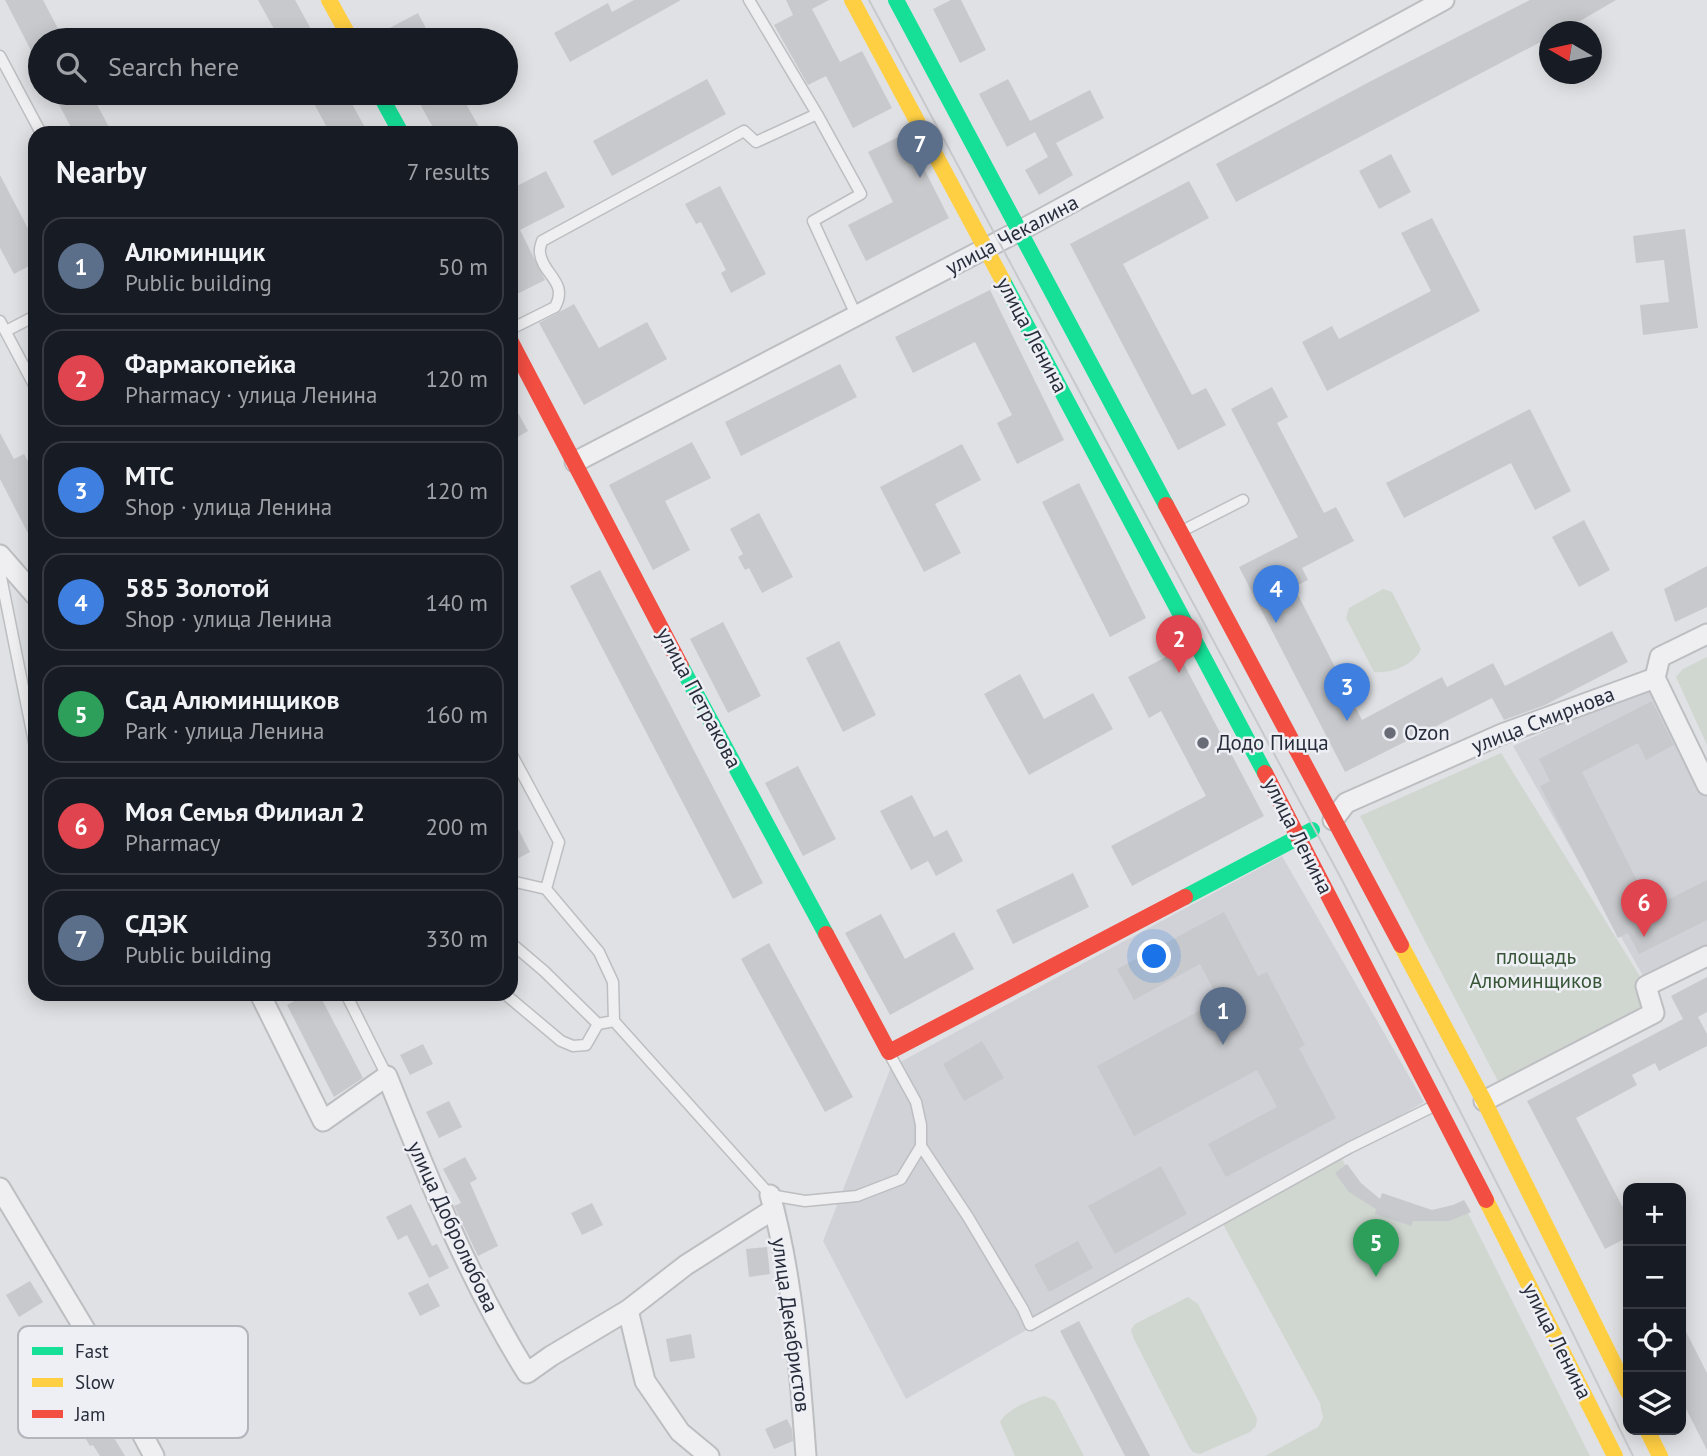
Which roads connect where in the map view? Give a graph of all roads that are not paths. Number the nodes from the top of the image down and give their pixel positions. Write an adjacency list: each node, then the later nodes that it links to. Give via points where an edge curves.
1 (329, 0): 6 (main road)
2 (750, 0): 9 (lane)
3 (852, 0): 13 (main road, улица Ленина)
4 (897, 0): 12 (main road, улица Ленина)
5 (1433, 3): 12 (street, улица Чекалина)
6 (344, 28)
7 (0, 56): 10 (lane)
8 (386, 105): 11 (main road)
9 (817, 114): 14 (lane, via 861,194 813,221); 17 (lane, via 756,142 744,131 542,241 540,254 559,289 559,300 555,307)
10 (37, 126)
11 (397, 126)
12 (1021, 230): 13 (street, улица Чекалина); 23 (main road, улица Ленина)
13 (986, 249): 14 (street, улица Чекалина); 33 (main road, улица Ленина)
14 (856, 315): 21 (street, улица Чекалина)
15 (28, 320): 18 (lane)
16 (0, 321): 18 (lane)
17 (518, 326)
18 (6, 331): 20 (lane)
19 (518, 355): 21 (main road, улица Петракова)
20 (28, 373)
21 (575, 462): 43 (main road, улица Петракова)
22 (1243, 500): 23 (lane)
23 (1180, 532): 32 (main road, улица Ленина)
24 (0, 555): 26 (street)
25 (0, 572): 29 (lane)
26 (28, 587)
27 (1707, 634): 28 (street, via 1660,657)
28 (1655, 678): 31 (street); 32 (street, улица Смирнова, via 1502,734 1346,803)
29 (28, 712)
30 (518, 766): 35 (lane, via 559,842)
31 (1707, 785)
32 (1333, 820): 33 (main road); 45 (main road, улица Ленина)
33 (1298, 836): 43 (main road); 46 (main road, улица Ленина)
34 (518, 883): 35 (lane)
35 (546, 889): 41 (lane, via 599,951 613,982)
36 (518, 949): 42 (lane)
37 (1707, 956): 45 (street, via 1646,986 1654,1013)
38 (263, 1001): 44 (street, via 323,1122)
39 (350, 1001): 44 (lane)
40 (513, 1001): 42 (lane, via 573,1046 586,1045)
41 (614, 1021): 42 (lane); 49 (lane)
42 (598, 1024)
43 (889, 1052): 47 (lane, via 916,1102)
44 (387, 1076): 50 (street, улица Добролюбова, via 458,1245 527,1373)
45 (1484, 1101): 52 (main road, улица Ленина)
46 (1437, 1105): 47 (lane, via 1349,1147 1030,1325); 58 (main road, улица Ленина)
47 (921, 1146): 49 (lane, via 901,1180 857,1196)
48 (0, 1188): 51 (street)
49 (772, 1202): 50 (street); 57 (street, улица Декабристов, via 785,1261)
50 (628, 1310): 56 (street, via 645,1381 680,1432)
51 (83, 1326)
52 (1623, 1382)
53 (1650, 1435): 59 (main road)
54 (144, 1438): 55 (street)
55 (153, 1456)
56 (709, 1456)
57 (806, 1456)
58 (1615, 1456)
59 (1660, 1456)

